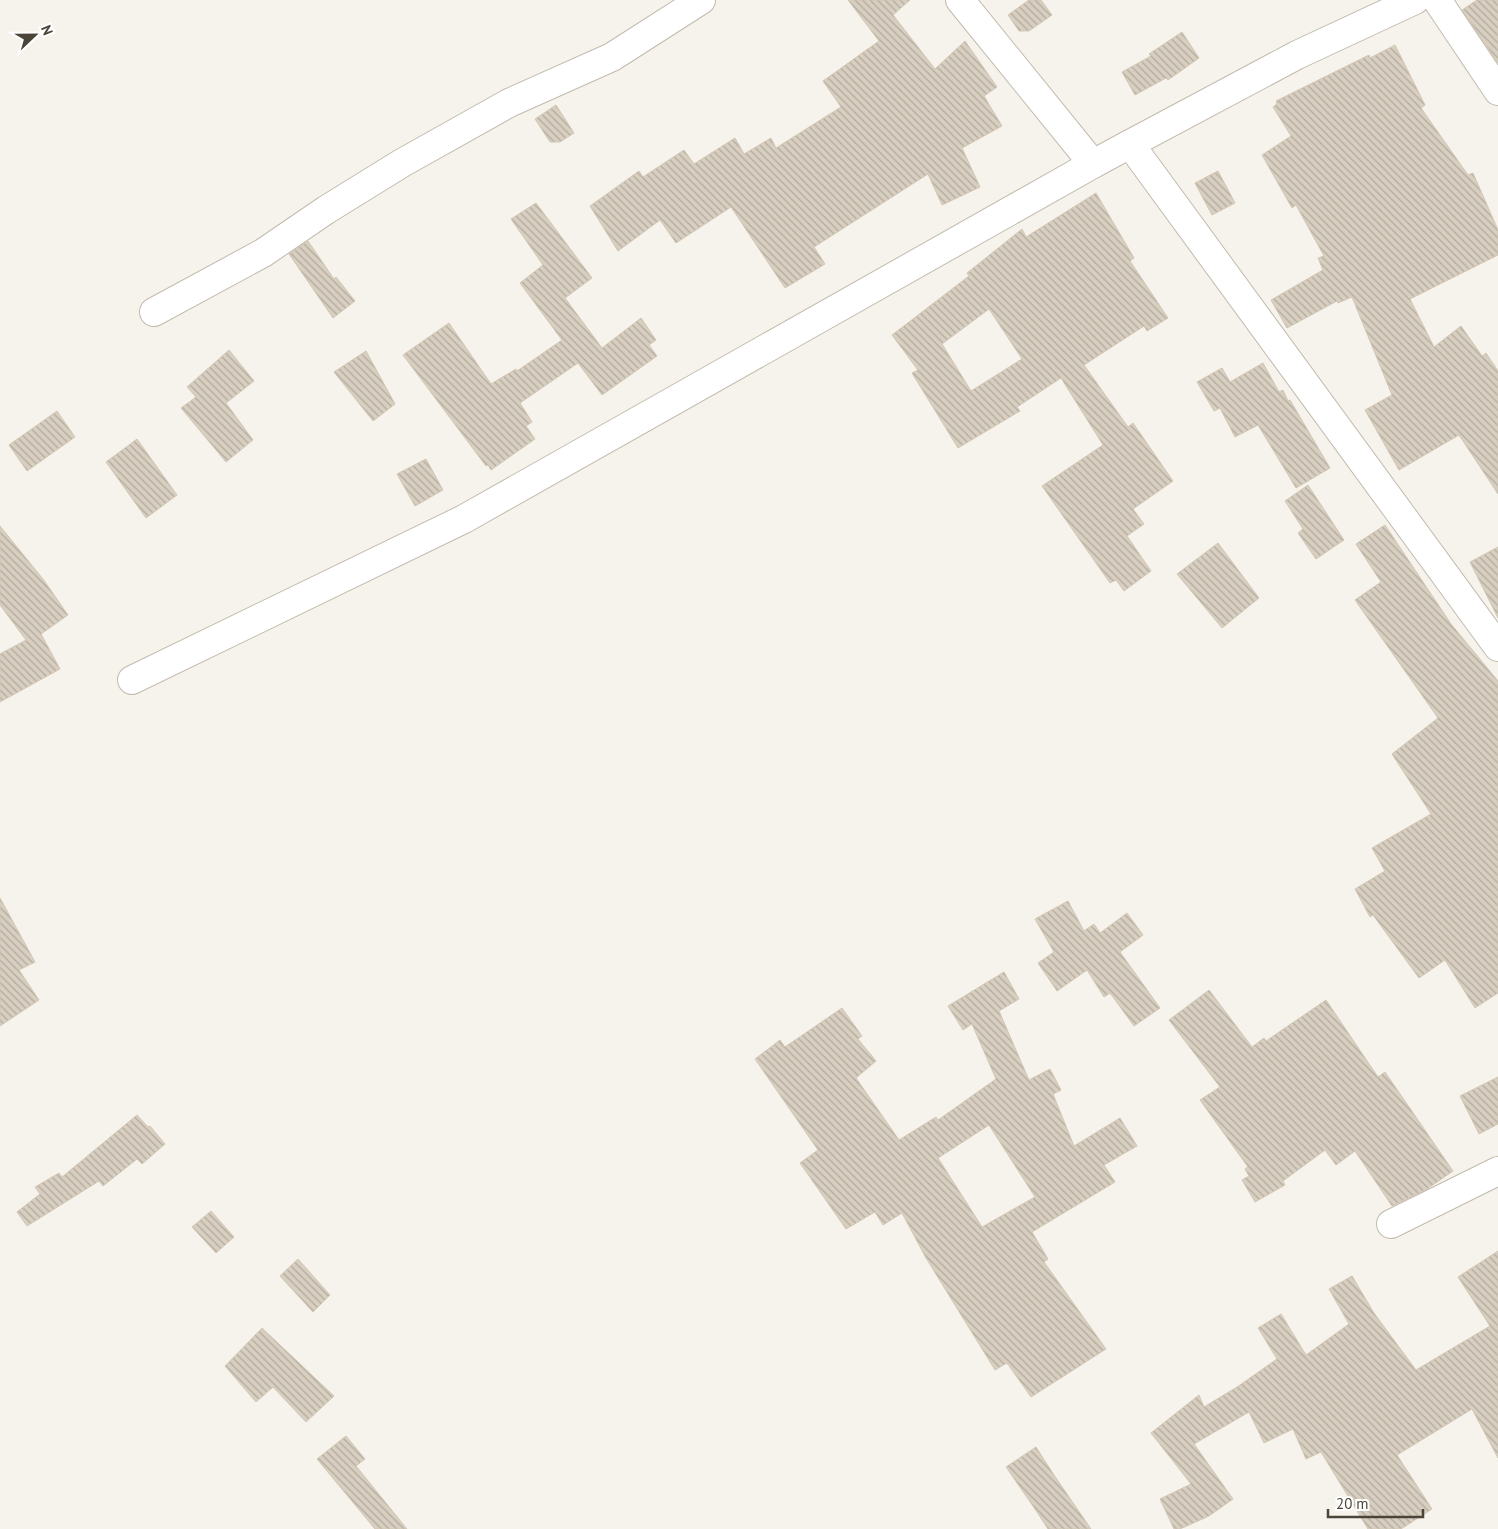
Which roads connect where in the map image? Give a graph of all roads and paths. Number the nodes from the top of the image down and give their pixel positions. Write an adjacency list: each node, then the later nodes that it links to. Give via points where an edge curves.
1 (701, 0): 8 (street, via 612,57 509,103 410,158 263,253)
2 (960, 0): 7 (street)
3 (1415, 0): 6 (street, via 1297,55)
4 (1437, 0): 5 (street)
5 (1498, 91)
6 (1130, 144): 7 (street); 9 (street)
7 (1093, 164): 10 (street, via 464,519)
8 (154, 312)
9 (1498, 647)
10 (132, 680)
11 (1498, 1172): 12 (street)
12 (1391, 1224)

